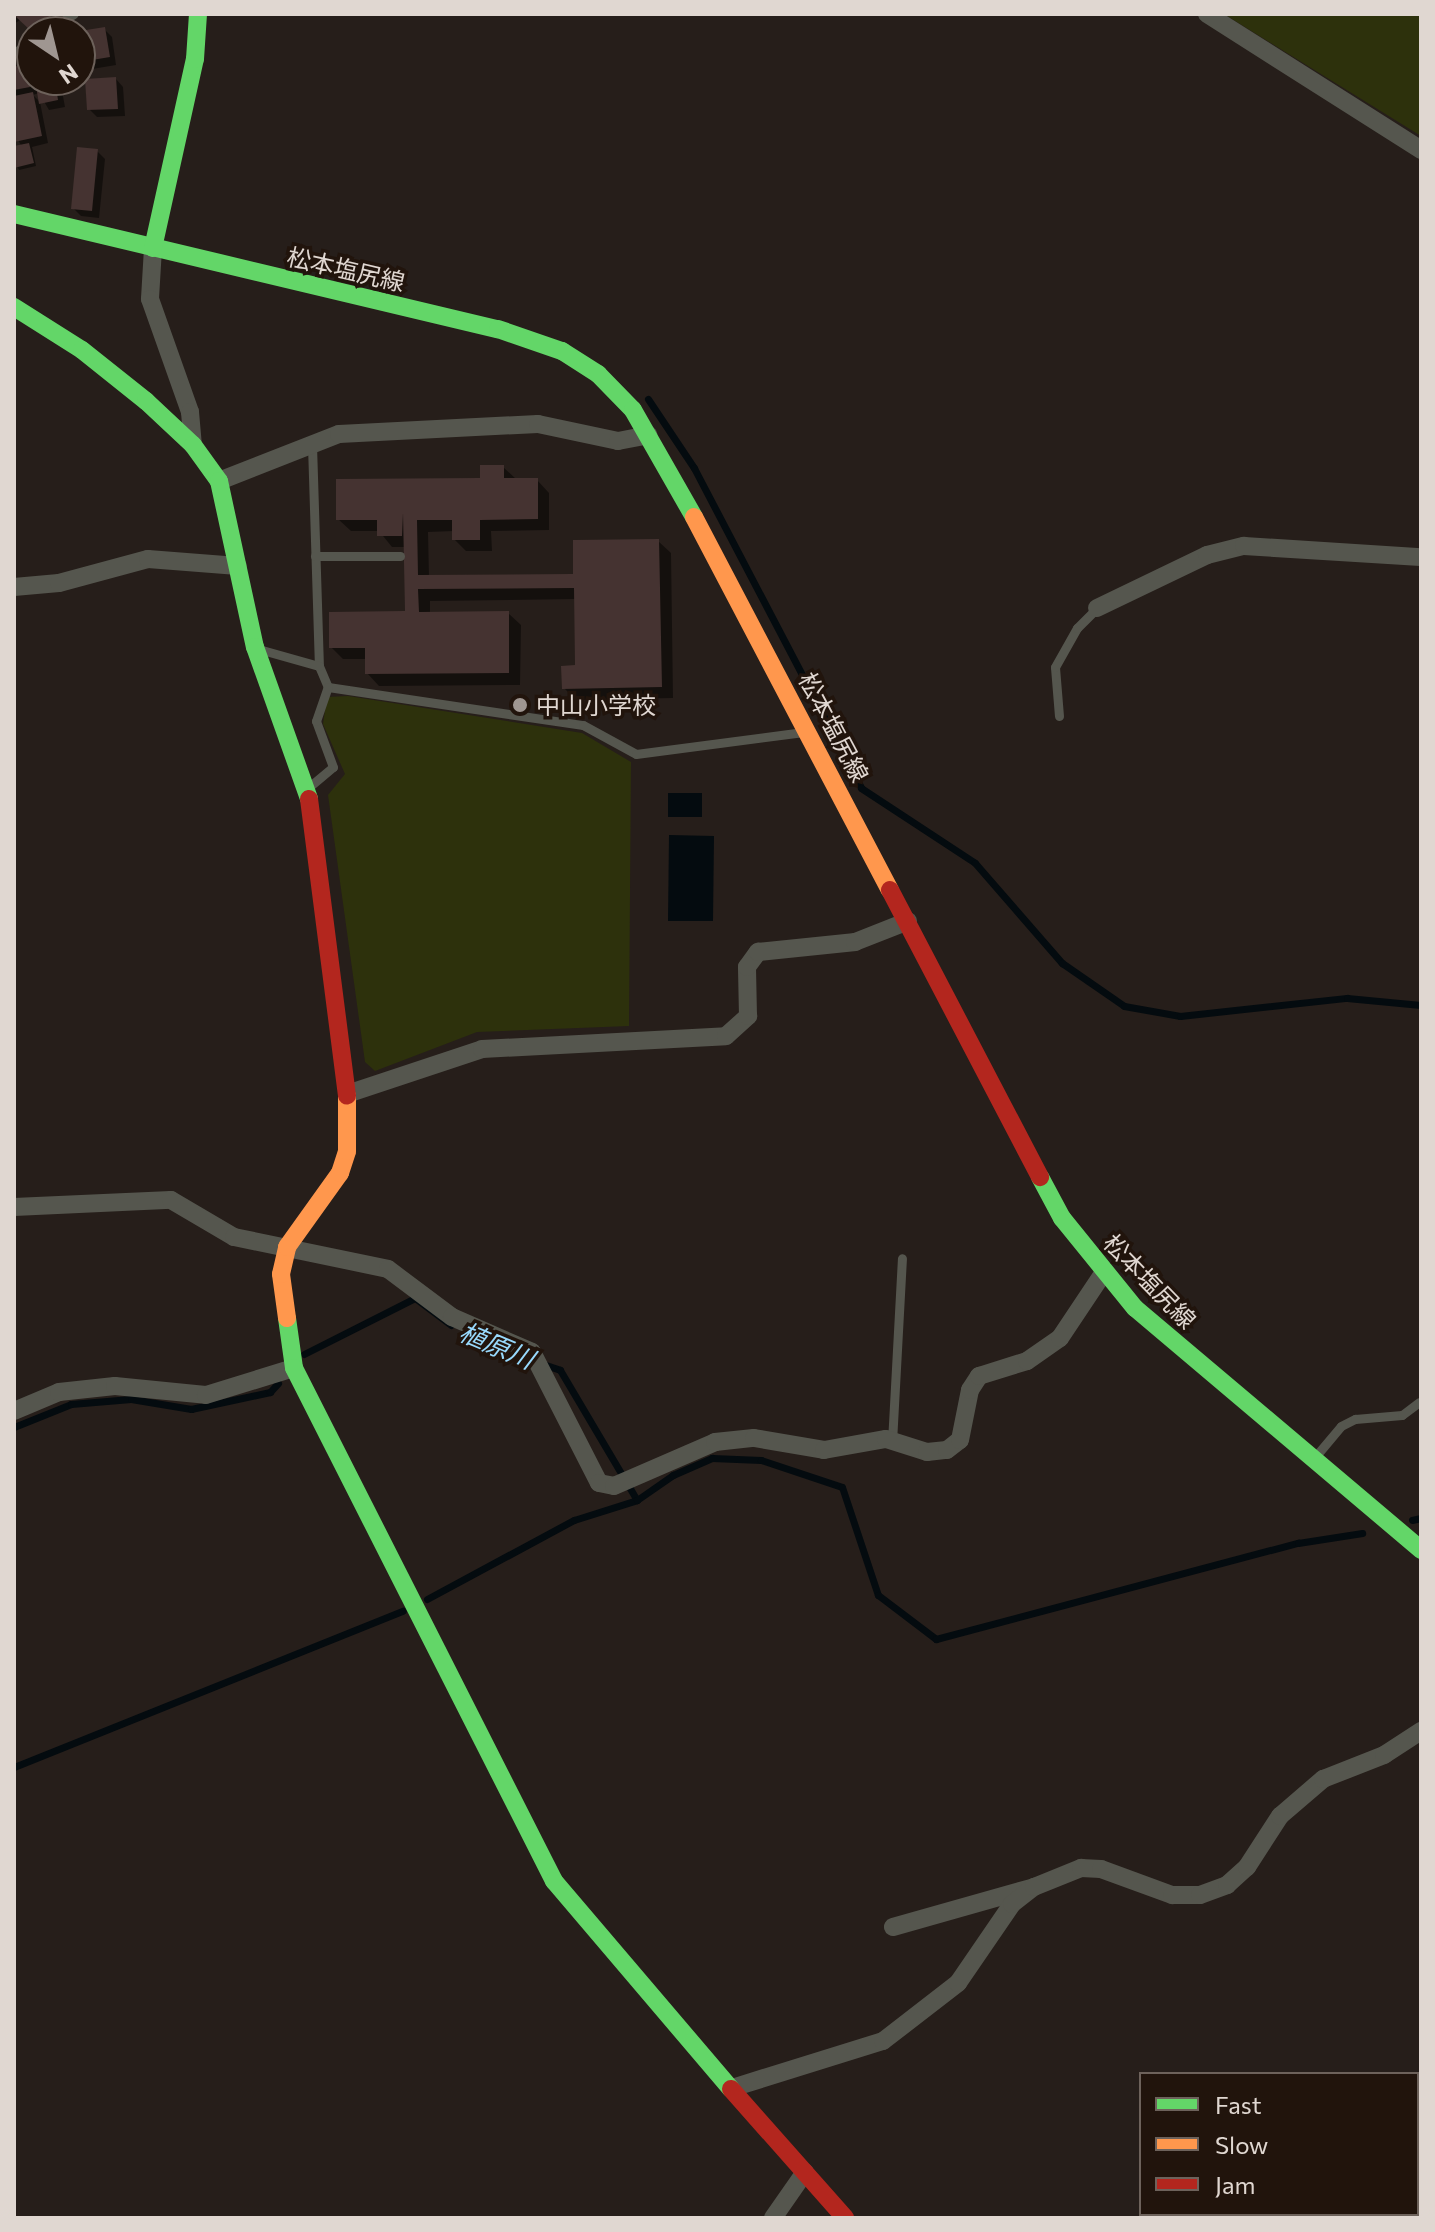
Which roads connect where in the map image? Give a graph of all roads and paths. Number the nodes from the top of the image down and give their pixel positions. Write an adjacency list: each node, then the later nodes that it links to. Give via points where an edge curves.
1 (198, 14): 5 (main road, via 195,59)
2 (1207, 14): 3 (street)
3 (1421, 150)
4 (14, 214): 5 (main road, 松本塩尻線)
5 (153, 248): 7 (main road, 松本塩尻線, via 498,329 562,351 598,374); 8 (street, via 150,299 190,412)
6 (14, 307): 8 (main road, via 82,350)
7 (648, 435): 9 (street, via 618,441 538,424 339,434); 21 (main road, 松本塩尻線)
8 (193, 445): 10 (main road)
9 (312, 445): 10 (street); 11 (lane)
10 (219, 481): 14 (main road)
11 (315, 556): 12 (lane); 18 (lane)
12 (400, 556)
13 (1421, 557): 16 (street, via 1244,546 1207,555)
14 (238, 566): 15 (street, via 148,559 59,583); 17 (main road)
15 (14, 587)
16 (1097, 608): 20 (lane, via 1077,628 1055,667)
17 (255, 647): 18 (lane); 22 (main road)
18 (319, 666): 19 (lane)
19 (328, 687): 21 (lane, via 583,725 636,754); 22 (lane, via 316,721 333,767)
20 (1059, 716)
21 (809, 730): 23 (main road, 松本塩尻線)
22 (308, 788): 24 (main road)
23 (908, 921): 24 (street, via 855,942 758,952 747,967 748,1016 726,1036 482,1049); 28 (main road, 松本塩尻線, via 1026,1155 1062,1218)
24 (347, 1094): 26 (main road, via 347,1151 340,1173)
25 (14, 1207): 26 (street, via 171,1200 234,1237)
26 (287, 1247): 29 (main road, via 281,1274); 32 (street, via 388,1269 452,1317 513,1339 532,1352 599,1483 614,1486 715,1442 754,1438 824,1450)
27 (902, 1258): 32 (lane)
28 (1104, 1272): 32 (street, via 1060,1338 1027,1361 979,1376 970,1390 960,1440 947,1450 927,1452); 33 (main road, 松本塩尻線, via 1184,1352)
29 (294, 1368): 31 (street, via 206,1395 115,1386 59,1392); 38 (main road, via 554,1881)
30 (1419, 1402): 33 (lane, via 1402,1415 1355,1419 1341,1426)
31 (14, 1411)
32 (892, 1442)
33 (1313, 1459): 34 (main road, 松本塩尻線)
34 (1421, 1550)
35 (1421, 1731): 36 (street, via 1384,1755 1323,1779 1280,1816 1247,1867 1227,1885 1200,1895 1172,1895 1101,1869 1081,1868)
36 (1034, 1887): 37 (street); 38 (street, via 1012,1904 958,1983 883,2041)
37 (893, 1927)
38 (732, 2088): 39 (main road)
39 (805, 2172): 40 (street); 41 (main road)
40 (773, 2218)
41 (845, 2218)

